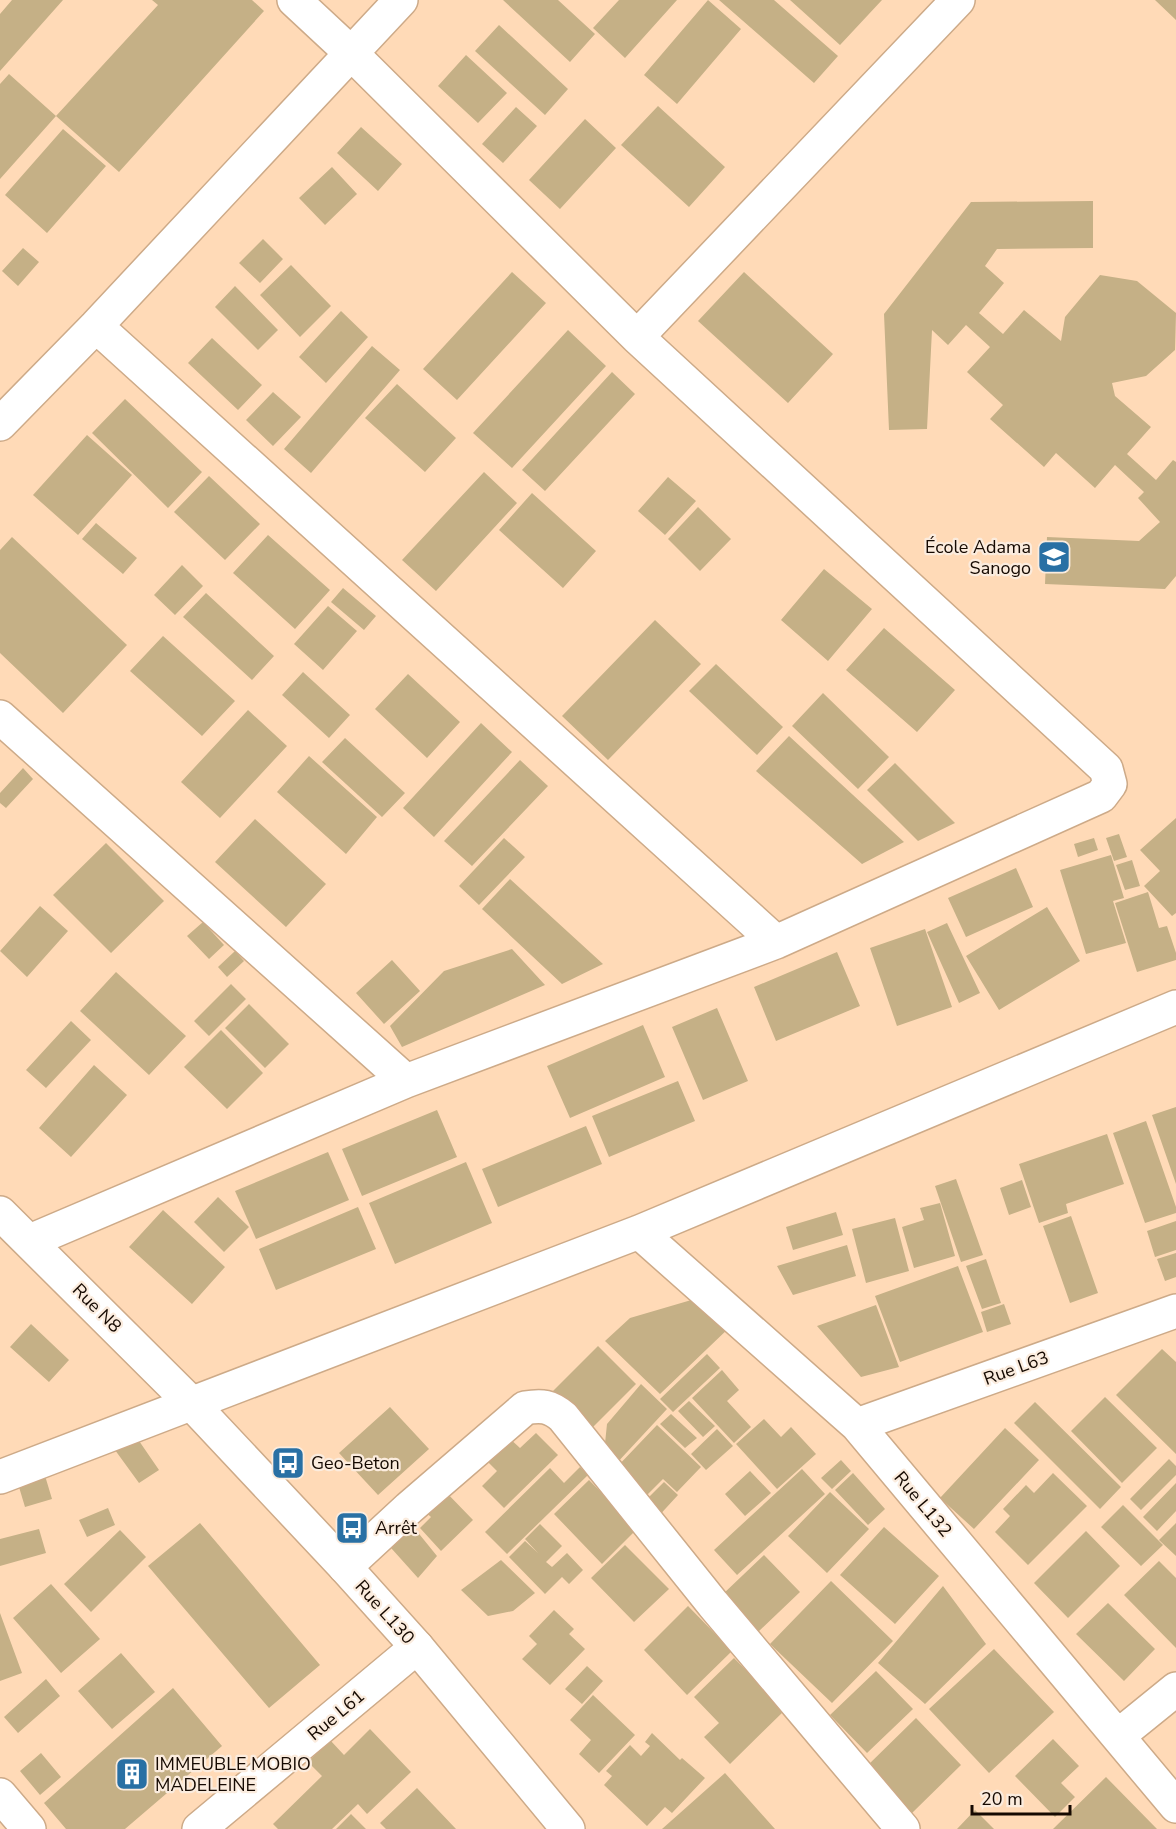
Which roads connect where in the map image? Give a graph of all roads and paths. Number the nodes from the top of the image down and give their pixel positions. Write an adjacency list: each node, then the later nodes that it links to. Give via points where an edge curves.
1 (294, 0): 4 (street)
2 (401, 0): 4 (street)
3 (958, 0): 6 (street)
4 (352, 54): 5 (street); 6 (street)
5 (96, 326): 7 (street); 9 (street)
6 (637, 337): 9 (street, via 1106,769 1110,784 1101,796)
7 (0, 424)
8 (0, 717): 11 (street)
9 (776, 942): 11 (street)
10 (1176, 1007): 13 (street)
11 (406, 1081): 14 (street)
12 (0, 1213): 14 (street, Rue N8)
13 (639, 1232): 16 (street); 17 (street, Rue L132)
14 (30, 1240): 16 (street, Rue N8)
15 (1176, 1311): 17 (street, Rue L63)
16 (192, 1404): 18 (street); 19 (street, Rue L130)
17 (856, 1425): 22 (street, Rue L132)
18 (0, 1476)
19 (345, 1567): 20 (street, Rue L130); 28 (street, via 525,1408 552,1408)
20 (417, 1647): 26 (street, Rue L61); 27 (street, Rue L130)
21 (1176, 1689): 22 (street)
22 (1118, 1736): 24 (street, Rue L132)
23 (0, 1795): 25 (street)
24 (1176, 1806)
25 (29, 1829)
26 (200, 1829)
27 (568, 1829)
28 (903, 1829)

